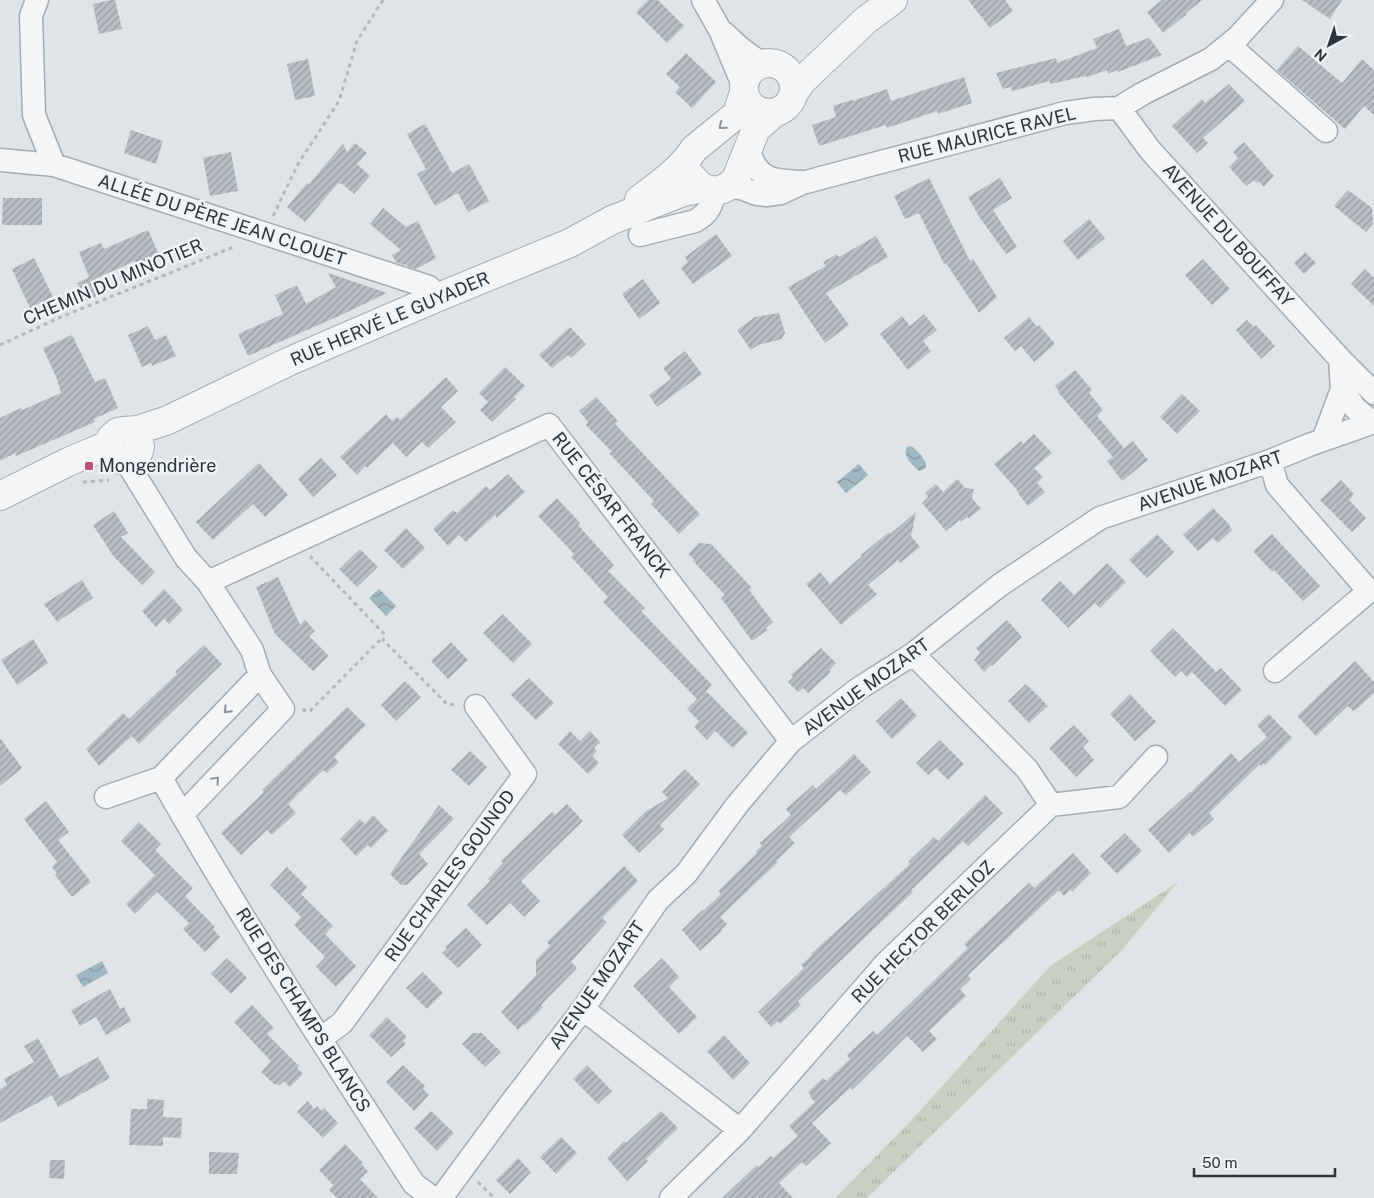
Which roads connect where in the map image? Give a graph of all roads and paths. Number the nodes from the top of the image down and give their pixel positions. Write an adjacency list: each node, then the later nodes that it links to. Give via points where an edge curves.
1 (37, 0): 18 (street, via 31,16 34,115)
2 (383, 0): 22 (path, via 357,41 339,101 298,164)
3 (702, 0): 7 (street)
4 (893, 0): 6 (street)
5 (1272, 0): 8 (street, RUE MAURICE RAVEL)
6 (866, 20): 9 (street); 11 (street, via 802,81)
7 (720, 30): 9 (street, via 739,47); 10 (street)
8 (1229, 45): 12 (street, RUE MAURICE RAVEL, via 1211,60); 14 (street)
9 (771, 65): 10 (street, via 753,68 746,76); 11 (street, via 790,74)
10 (744, 89): 13 (street, via 751,106 766,114); 16 (street, RUE HERVÉ LE GUYADER, one-way to 16, via 737,114)
11 (794, 93): 13 (street, via 787,106)
12 (1119, 108): 19 (street, RUE MAURICE RAVEL, via 1065,113); 26 (street, AVENUE DU BOUFFAY, via 1150,150)
13 (774, 113): 15 (street, via 756,129)
14 (1326, 131)
15 (748, 149): 19 (street, RUE MAURICE RAVEL, via 754,165 765,175 781,181); 20 (street, via 736,179)
16 (691, 154): 20 (street, via 689,162 693,178 698,184); 21 (street, RUE HERVÉ LE GUYADER, via 674,173)
17 (0, 160): 18 (street, ALLÉE DU PÈRE JEAN CLOUET)
18 (54, 165): 22 (street, ALLÉE DU PÈRE JEAN CLOUET)
19 (806, 182): 20 (street, via 781,193 766,195 741,188)
20 (715, 188): 21 (street, RUE HERVÉ LE GUYADER, via 683,192); 23 (street, via 711,206 701,218)
21 (612, 220): 24 (street, RUE HERVÉ LE GUYADER, via 570,244)
22 (264, 234): 24 (street, ALLÉE DU PÈRE JEAN CLOUET, via 429,287); 25 (path, CHEMIN DU MINOTIER, via 60,316)
23 (640, 235)
24 (436, 298): 31 (street, RUE HERVÉ LE GUYADER, via 168,420 138,430)
25 (0, 345)
26 (1340, 358): 27 (street); 28 (street, AVENUE DU BOUFFAY)
27 (1342, 390): 29 (street, via 1355,408); 30 (street)
28 (1374, 393)
29 (1373, 422): 30 (street, AVENUE MOZART)
30 (1323, 440): 32 (street, AVENUE MOZART)
31 (126, 446): 33 (street, RUE HERVÉ LE GUYADER, via 102,448); 35 (street, via 186,558)
32 (1270, 461): 37 (street, AVENUE MOZART, via 1100,518 1000,585); 38 (street, via 1278,485 1369,591)
33 (0, 496)
34 (300, 540): 35 (street, RUE CÉSAR FRANCK); 36 (path, via 306,552 385,635); 42 (street, RUE CÉSAR FRANCK, via 549,425)
35 (208, 582): 39 (street, via 252,650)
36 (383, 640): 40 (path, via 447,704); 41 (path, via 310,711)
37 (914, 654): 42 (street, AVENUE MOZART, via 858,689); 46 (street, via 1028,769)
38 (1275, 671)
39 (260, 674): 41 (street); 44 (street, one-way to 44)
40 (476, 706): 49 (street, RUE CHARLES GOUNOD, via 525,774 342,1022)
41 (283, 709): 47 (street, one-way to 41)
42 (790, 741): 48 (street, AVENUE MOZART, via 686,874 658,900)
43 (1156, 757): 46 (street, via 1119,797)
44 (161, 778): 45 (street); 47 (street, RUE DES CHAMPS BLANCS)
45 (106, 797)
46 (1051, 805): 50 (street, RUE HECTOR BERLIOZ, via 886,963)
47 (182, 815): 49 (street, RUE DES CHAMPS BLANCS)
48 (583, 1009): 50 (street); 52 (street, AVENUE MOZART)
49 (320, 1039): 51 (street, RUE DES CHAMPS BLANCS, via 414,1184)
50 (740, 1130): 53 (street, RUE HECTOR BERLIOZ)
51 (433, 1198)
52 (440, 1198)
53 (671, 1198)

